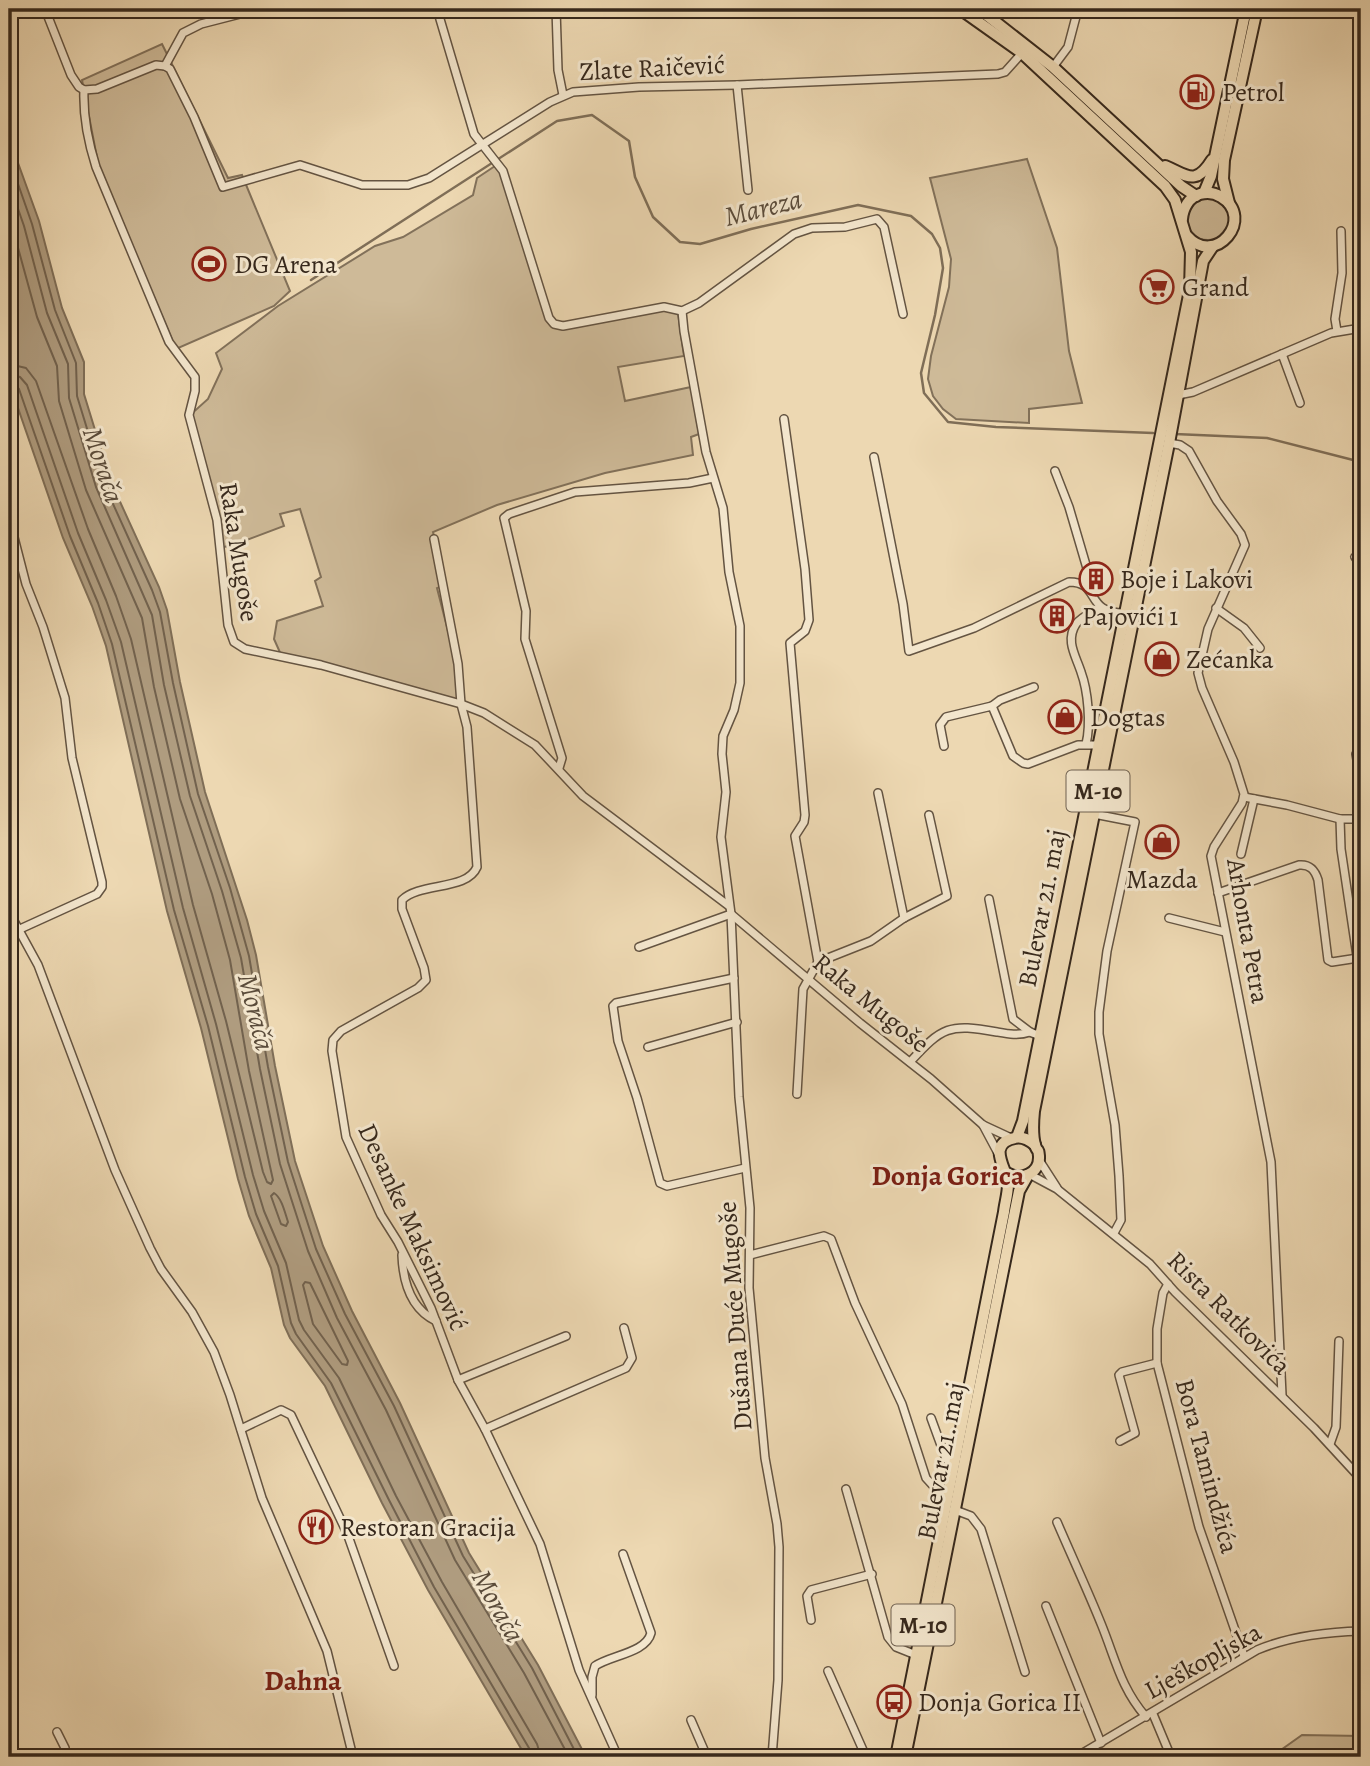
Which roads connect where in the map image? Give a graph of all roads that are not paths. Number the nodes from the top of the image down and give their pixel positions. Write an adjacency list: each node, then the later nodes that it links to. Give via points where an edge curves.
1 (45, 9): 14 (street, via 71,75)
2 (259, 9): 11 (street, via 183,33)
3 (437, 9): 16 (street, via 474,134)
4 (556, 9): 15 (street)
5 (960, 9): 10 (main road)
6 (979, 9): 12 (main road)
7 (1078, 9): 12 (street, via 1068,47)
8 (1246, 9): 17 (main road)
9 (1256, 9): 21 (main road, M-10, via 1224,160)
10 (1021, 54): 13 (street, Zlate Raičević, via 998,74); 22 (main road, via 1165,186)
11 (165, 66): 14 (street, via 148,67 97,89); 16 (street, Zlate Raičević, via 173,74 223,187 299,165 362,185 416,184)
12 (1053, 67): 18 (main road)
13 (737, 85): 15 (street, Zlate Raičević, via 639,87); 19 (street)
14 (83, 90): 48 (street, Raka Mugoše, via 96,167 165,335 195,377 188,415 218,527 228,625 234,642 245,649)
15 (563, 95): 16 (street, Zlate Raičević)
16 (482, 144): 26 (street, via 500,164 554,324 664,307)
17 (1215, 155): 18 (main road, via 1204,171 1191,178); 20 (main road, via 1209,183)
18 (1158, 166): 20 (main road)
19 (748, 190)
20 (1200, 195): 21 (main road, via 1217,195); 22 (main road, via 1185,206)
21 (1229, 203): 25 (main road, M-10, via 1233,230)
22 (1181, 221): 24 (main road, M-10)
23 (1341, 231): 29 (street)
24 (1185, 234): 25 (main road, via 1197,244); 45 (main road, Bulevar 21. maj / M-10, via 1192,259 1190,290)
25 (1213, 246): 31 (main road, Bulevar 21. maj / M-10, via 1203,261)
26 (682, 311): 27 (street, via 794,234 877,219 884,227); 37 (street, Dušana Duće Mugoše)
27 (903, 314)
28 (1361, 328): 29 (street)
29 (1337, 331): 30 (street)
30 (1282, 354): 31 (street); 32 (street)
31 (1178, 395): 34 (main road, Bulevar 21. maj / M-10)
32 (1300, 403)
33 (784, 419): 73 (street, via 809,620 805,631 790,643 805,815 794,836)
34 (1169, 443): 44 (street, via 1189,451 1244,540 1244,550); 58 (main road, Bulevar 21. maj / M-10)
35 (874, 457): 42 (street, via 909,651 974,628 1062,583 1077,582)
36 (1055, 471): 42 (street, via 1091,583)
37 (713, 478): 53 (street, via 575,492 504,518 526,611 524,639 562,758); 65 (street, Dušana Duće Mugoše, via 723,508 740,626 740,683 722,754 726,792 722,837)
38 (9, 518): 69 (street, via 65,698 72,758 102,882 97,894)
39 (434, 539): 48 (street)
40 (1355, 557): 41 (street)
41 (1361, 565)
42 (1089, 589): 43 (street)
43 (1099, 608): 45 (street); 50 (street, via 1075,625 1072,639)
44 (1216, 608): 46 (street, via 1244,628); 56 (street, via 1198,673)
45 (1124, 613): 50 (main road, Bulevar 21. maj / M-10)
46 (1260, 648)
47 (1034, 687): 49 (street)
48 (461, 704): 53 (street, Raka Mugoše, via 516,731); 92 (street, Desanke Maksimović, via 467,727 475,871 464,880 404,897 402,909 424,968 424,983 341,1031 332,1045 346,1137)
49 (992, 706): 50 (street, via 1013,757 1023,763); 51 (street, via 942,720)
50 (1092, 744): 78 (main road, Bulevar 21. maj / M-10)
51 (944, 746)
52 (1356, 754): 54 (street)
53 (559, 768): 65 (street, Raka Mugoše, via 583,796)
54 (1361, 782)
55 (878, 793): 67 (street)
56 (1244, 797): 57 (street); 63 (street, Arhonta Petra, via 1212,852)
57 (1254, 799): 60 (street); 62 (street)
58 (1094, 814): 84 (main road, Bulevar 21. maj / M-10, via 1034,1111); 91 (street, via 1135,822 1099,1012 1119,1175 1121,1220)
59 (929, 815): 67 (street, via 947,896)
60 (1340, 819): 61 (street); 72 (street)
61 (1361, 819)
62 (1241, 854)
63 (1218, 893): 70 (street, Arhonta Petra); 72 (street, via 1307,865 1318,880 1328,960)
64 (989, 899): 78 (street, via 1012,1017)
65 (731, 910): 71 (street); 74 (street, Dušana Duće Mugoše); 75 (street, Raka Mugoše)
66 (9, 912): 69 (street)
67 (904, 918): 73 (street, via 871,941)
68 (1169, 918): 70 (street)
69 (19, 929): 103 (street, via 49,993 115,1170 161,1269 207,1337)
70 (1225, 932): 101 (street, Arhonta Petra, via 1272,1162)
71 (639, 947)
72 (1358, 958): 76 (street)
73 (818, 962): 75 (street)
74 (734, 978): 77 (street, Dušana Duće Mugoše); 87 (street, via 612,1006 660,1183 667,1186)
75 (807, 979): 80 (street, Raka Mugoše); 81 (street)
76 (1361, 983)
77 (737, 1022): 79 (street); 87 (street, Dušana Duće Mugoše)
78 (1035, 1034): 80 (street, via 950,1029 937,1034); 83 (main road, Bulevar 21. maj / M-10, via 1023,1121)
79 (648, 1047)
80 (911, 1062): 82 (street, Raka Mugoše)
81 (797, 1094)
82 (983, 1125): 83 (street, Raka Mugoše); 85 (street, Raka Mugoše)
83 (1014, 1138): 84 (main road); 85 (main road, Bulevar 21. maj / M-10)
84 (1035, 1145): 86 (main road, Bulevar 21. maj / M-10)
85 (999, 1156): 88 (main road, Bulevar 21. maj / M-10)
86 (1039, 1160): 89 (main road, Bulevar 21. maj / M-10); 90 (street, Rista Ratkovića)
87 (745, 1167): 93 (street, Dušana Duće Mugoše)
88 (1007, 1173): 89 (main road); 107 (main road, Bulevar 21. maj / M-10, via 1004,1212)
89 (1029, 1175): 90 (street, Rista Ratkovića); 111 (main road, Bulevar 21. maj / M-10, via 1019,1191)
90 (1057, 1189): 91 (street, Rista Ratkovića)
91 (1114, 1233): 94 (street, Rista Ratkovića)
92 (402, 1250): 95 (street, Desanke Maksimović); 95 (street, via 411,1299 418,1310)
93 (750, 1255): 110 (street, via 824,1236 831,1239 896,1391 926,1478 936,1489); 132 (street, Dušana Duće Mugoše, via 765,1458 779,1547)
94 (1168, 1284): 99 (street, Bora Tamindžića, via 1157,1329); 101 (street, Rista Ratkovića)
95 (437, 1322): 100 (street, Desanke Maksimović)
96 (624, 1328): 104 (street, via 632,1358 626,1368)
97 (566, 1336): 100 (street)
98 (1339, 1342): 106 (street, via 1336,1427)
99 (1157, 1363): 105 (street, via 1119,1375 1135,1433); 119 (street, Bora Tamindžića, via 1199,1527)
100 (458, 1380): 104 (street, Desanke Maksimović)
101 (1282, 1395): 106 (street, Rista Ratkovića)
102 (931, 1418): 107 (street, via 946,1459)
103 (241, 1429): 120 (street, via 281,1410 290,1415 347,1533); 129 (street, via 262,1498 327,1651)
104 (485, 1429): 123 (street, Desanke Maksimović, via 540,1544)
105 (1121, 1441)
106 (1330, 1444): 108 (street, Rista Ratkovića)
107 (954, 1467): 110 (main road, Bulevar 21. maj / M-10)
108 (1361, 1479)
109 (846, 1489): 114 (street)
110 (949, 1493): 118 (main road, Bulevar 21. maj / M-10)
111 (955, 1510): 122 (street, via 971,1516 981,1529); 135 (main road, Bulevar 21. maj / M-10)
112 (1057, 1522): 124 (street, via 1119,1675 1133,1701)
113 (623, 1554): 123 (street, via 651,1633 643,1645 595,1666)
114 (872, 1574): 116 (street, via 811,1590 807,1596); 118 (street, via 888,1637 896,1647)
115 (1046, 1606): 127 (street)
116 (811, 1620)
117 (1361, 1631): 119 (street, Lješkopljska, via 1282,1641)
118 (916, 1655): 134 (main road, Bulevar 21. maj / M-10)
119 (1244, 1656): 124 (street, Lješkopljska)
120 (394, 1666)
121 (828, 1671): 133 (street)
122 (1025, 1672)
123 (592, 1698): 130 (street, Desanke Maksimović)
124 (1149, 1716): 127 (street, Lješkopljska); 137 (street)
125 (691, 1720): 131 (street)
126 (57, 1732): 128 (street)
127 (1101, 1743): 136 (street, Lješkopljska)
128 (66, 1757)
129 (353, 1757)
130 (618, 1757)
131 (706, 1757)
132 (772, 1757)
133 (866, 1757)
134 (896, 1757)
135 (905, 1757)
136 (1076, 1757)
137 (1171, 1757)

